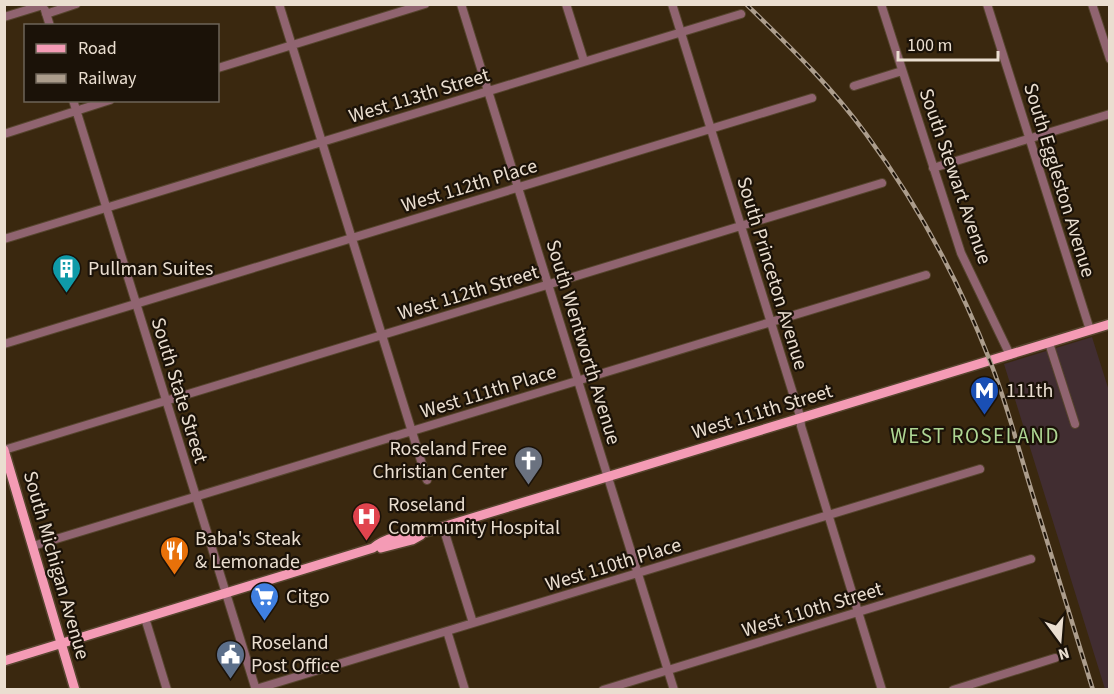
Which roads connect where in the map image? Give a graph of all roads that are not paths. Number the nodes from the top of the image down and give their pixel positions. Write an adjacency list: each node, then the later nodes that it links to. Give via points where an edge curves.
1 (76, 4): 11 (street)
2 (279, 4): 16 (street)
3 (425, 4): 16 (street)
4 (461, 4): 22 (street, South Wentworth Avenue)
5 (567, 4): 18 (street)
6 (672, 4): 15 (street, South Princeton Avenue)
7 (882, 4): 20 (street, South Stewart Avenue)
8 (987, 4): 30 (street, South Eggleston Avenue)
9 (1092, 4): 17 (street)
10 (43, 5): 11 (street); 13 (street)
11 (46, 14): 14 (street)
12 (741, 14): 15 (street, West 113th Street)
13 (4, 17)
14 (49, 24)
15 (680, 32): 18 (street, West 113th Street); 28 (street, South Princeton Avenue)
16 (292, 45): 19 (street); 31 (street)
17 (1110, 59)
18 (585, 61): 22 (street, West 113th Street)
19 (219, 68)
20 (902, 71): 21 (street); 32 (street, South Stewart Avenue)
21 (854, 86)
22 (488, 91): 31 (street, West 113th Street); 34 (street, South Wentworth Avenue)
23 (812, 98): 28 (street, West 112th Place)
24 (74, 102): 26 (street, South State Street)
25 (104, 102): 26 (street)
26 (76, 111): 29 (street); 35 (street, South State Street)
27 (1110, 114): 30 (street)
28 (710, 129): 34 (street, West 112th Place); 36 (street, South Princeton Avenue)
29 (4, 134)
30 (1029, 138): 32 (street); 44 (street, South Eggleston Avenue)
31 (322, 142): 35 (street, West 113th Street); 37 (street)
32 (933, 168): 48 (street, South Stewart Avenue, via 964,260)
33 (882, 183): 36 (street, West 112th Street)
34 (518, 187): 37 (street, West 112th Place); 40 (street, South Wentworth Avenue)
35 (106, 208): 38 (street, West 113th Street); 41 (street, South State Street)
36 (741, 226): 40 (street, West 112th Street); 42 (street, South Princeton Avenue)
37 (352, 238): 41 (street, West 112th Place); 45 (street)
38 (4, 239)
39 (926, 275): 42 (street, West 111th Place)
40 (548, 284): 45 (street, West 112th Street); 49 (street, South Wentworth Avenue)
41 (136, 304): 47 (street, West 112th Place); 50 (street, South State Street)
42 (771, 322): 49 (street, West 111th Place); 51 (street, South Princeton Avenue)
43 (1110, 324): 44 (main road, West 111th Street)
44 (1090, 330): 46 (main road, West 111th Street)
45 (382, 335): 50 (street, West 112th Street); 53 (street)
46 (1049, 343): 48 (main road, West 111th Street); 52 (street)
47 (4, 344)
48 (1010, 355): 51 (main road, West 111th Street)
49 (578, 381): 53 (street, West 111th Place); 56 (street, South Wentworth Avenue)
50 (166, 401): 54 (street, West 112th Street); 58 (street, South State Street)
51 (800, 418): 56 (main road, West 111th Street); 59 (street, South Princeton Avenue)
52 (1075, 424)
53 (412, 432): 57 (street); 58 (street, West 111th Place)
54 (4, 450): 61 (main road, South Michigan Avenue)
55 (980, 469): 59 (street, West 110th Place)
56 (609, 476): 60 (main road, West 111th Street); 63 (street, South Wentworth Avenue)
57 (427, 480)
58 (196, 496): 61 (street, West 111th Place); 64 (street, South State Street)
59 (829, 516): 63 (street, West 110th Place); 65 (street, South Princeton Avenue)
60 (443, 526): 64 (main road, West 111th Street, via 399,536 373,548); 67 (street)
61 (33, 546): 69 (main road, South Michigan Avenue)
62 (1031, 560): 65 (street, West 110th Street)
63 (638, 573): 67 (street, West 110th Place); 72 (street, South Wentworth Avenue)
64 (226, 593): 66 (main road, West 111th Street); 73 (street, South State Street)
65 (859, 612): 72 (street, West 110th Street); 79 (street, South Princeton Avenue)
66 (145, 618): 69 (main road, West 111th Street); 75 (street)
67 (473, 623): 68 (street, West 110th Place)
68 (447, 631): 73 (street, West 110th Place); 76 (street)
69 (62, 643): 71 (main road, West 111th Street); 74 (main road, South Michigan Avenue)
70 (1055, 658): 80 (street)
71 (4, 660)
72 (668, 670): 77 (street, West 110th Street); 78 (street, South Wentworth Avenue)
73 (256, 689)
74 (75, 690)
75 (167, 690)
76 (465, 690)
77 (603, 690)
78 (674, 690)
79 (882, 690)
80 (953, 690)

